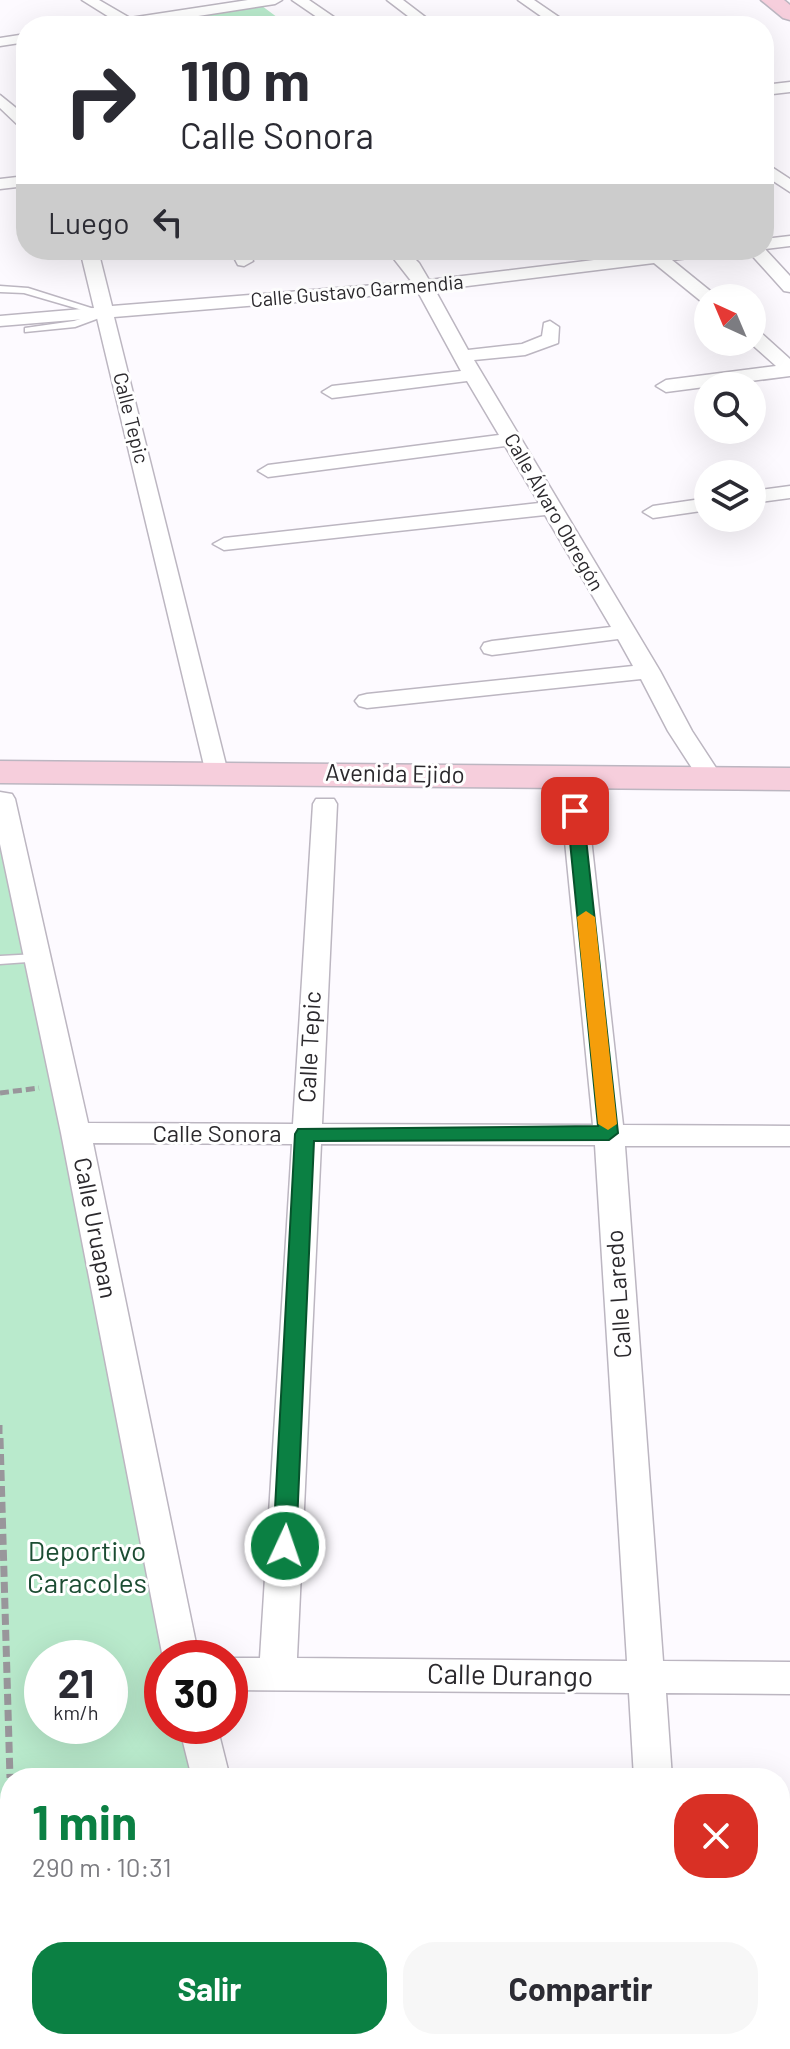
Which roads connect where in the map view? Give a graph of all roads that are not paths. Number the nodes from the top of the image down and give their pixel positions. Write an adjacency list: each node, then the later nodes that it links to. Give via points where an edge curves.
1 (89, 0): 8 (street)
2 (275, 0): 9 (street)
3 (299, 0): 10 (street)
4 (394, 0): 11 (street)
5 (525, 0): 12 (street)
6 (771, 0): 7 (main road)
7 (790, 14)
8 (117, 16)
9 (173, 16)
10 (324, 16)
11 (416, 16)
12 (550, 16)
13 (0, 100): 14 (street)
14 (16, 115)
15 (774, 175): 16 (street)
16 (790, 187)
17 (92, 260): 26 (street, Calle Tepic)
18 (406, 260): 22 (street, Calle Álvaro Obregón)
19 (605, 260): 22 (street, Calle Gustavo Garmendia)
20 (662, 260): 23 (street)
21 (765, 260): 24 (street)
22 (423, 286): 26 (street, Calle Gustavo Garmendia); 31 (street, Calle Álvaro Obregón)
23 (694, 286)
24 (790, 287)
25 (0, 289): 26 (lane, via 25,290)
26 (105, 314): 27 (street, Calle Gustavo Garmendia); 29 (lane); 48 (street, Calle Tepic)
27 (0, 321)
28 (550, 327): 31 (street, via 551,339 540,345)
29 (28, 330)
30 (766, 348): 32 (street)
31 (462, 356): 33 (street, Calle Álvaro Obregón)
32 (790, 369): 34 (street)
33 (474, 375): 35 (street); 36 (street, Calle Álvaro Obregón)
34 (666, 386)
35 (332, 392)
36 (511, 439): 37 (street); 41 (street, Calle Álvaro Obregón)
37 (268, 471)
38 (790, 492): 39 (street)
39 (766, 495)
40 (694, 506): 42 (street)
41 (552, 508): 43 (street); 44 (street, Calle Álvaro Obregón)
42 (653, 512)
43 (224, 544)
44 (624, 632): 45 (street); 46 (street, Calle Álvaro Obregón)
45 (492, 648)
46 (648, 671): 47 (street); 49 (street, Calle Álvaro Obregón)
47 (367, 701)
48 (216, 773): 49 (main road, Avenida Ejido); 51 (main road, Avenida Ejido)
49 (710, 777): 50 (main road, Avenida Ejido)
50 (790, 779)
51 (1, 786): 54 (street, Calle Uruapan)
52 (325, 804): 58 (street, Calle Tepic)
53 (575, 811): 57 (street, Calle Laredo)
54 (37, 958): 55 (lane); 56 (street, Calle Uruapan)
55 (0, 960)
56 (76, 1133): 58 (street, Calle Sonora); 60 (street, Calle Uruapan)
57 (609, 1133): 58 (street, Calle Sonora); 59 (street, Calle Sonora); 63 (street, Calle Laredo)
58 (305, 1134): 61 (street, Calle Tepic)
59 (790, 1136)
60 (177, 1640)
61 (278, 1673): 62 (street, Calle Durango); 63 (street, Calle Durango)
62 (248, 1674)
63 (645, 1677): 64 (street, Calle Durango); 67 (street, Calle Laredo)
64 (790, 1678)
65 (202, 1744): 66 (street)
66 (208, 1768)
67 (652, 1768)

